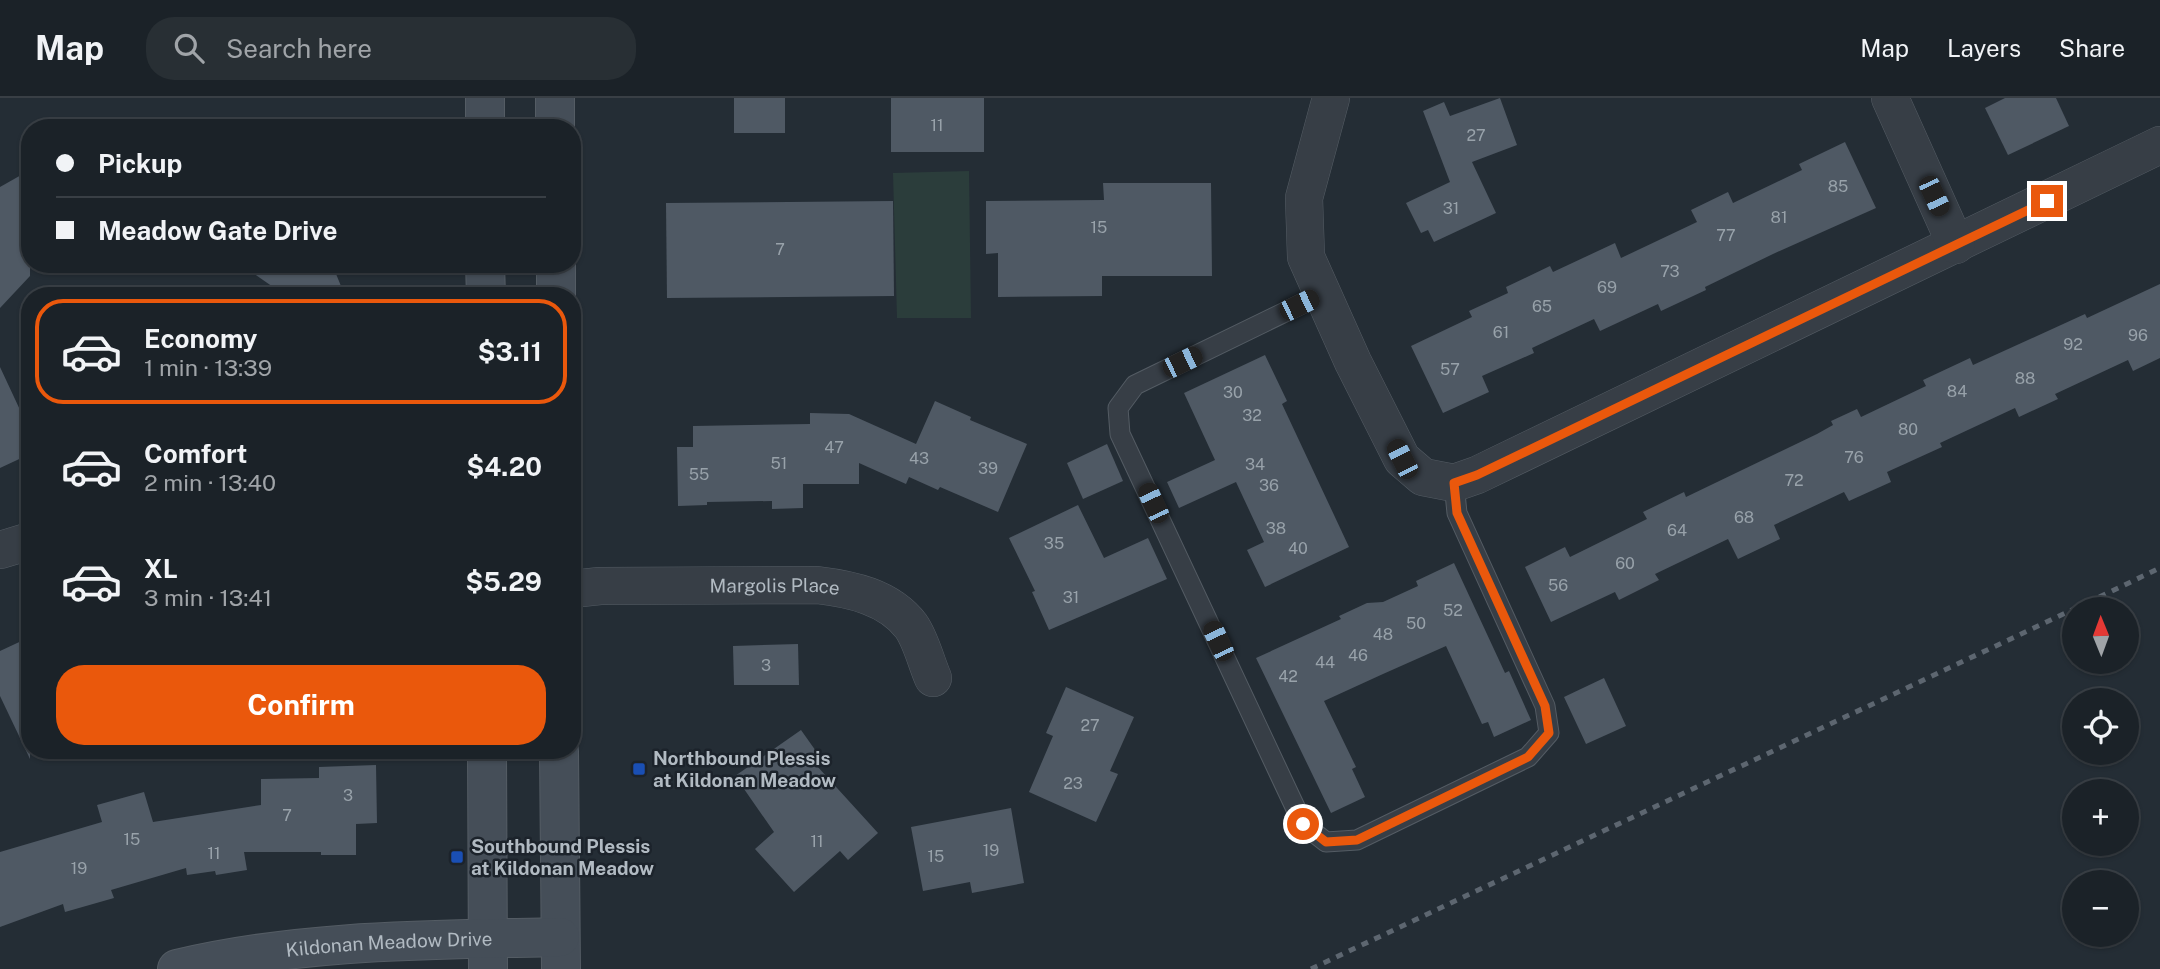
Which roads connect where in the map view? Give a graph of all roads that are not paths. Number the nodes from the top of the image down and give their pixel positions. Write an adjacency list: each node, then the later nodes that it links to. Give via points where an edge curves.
1 (485, 98): 5 (main road)
2 (555, 98): 6 (main road)
3 (1331, 98): 9 (street, via 1304,198 1306,257)
4 (1890, 98): 8 (street)
5 (485, 119)
6 (555, 119)
7 (2160, 145): 8 (street)
8 (1956, 245): 10 (street)
9 (1322, 294): 10 (street, via 1402,459 1423,477); 10 (lane, via 1135,385 1118,408 1120,434 1303,824 1326,842 1357,840 1528,757 1549,733 1545,706 1457,513)
10 (1454, 483)
11 (21, 544): 12 (street)
12 (0, 550)
13 (581, 588): 14 (street, Margolis Place, via 817,584 847,588 884,602 911,626)
14 (933, 678)
15 (487, 759): 18 (main road)
16 (559, 759): 17 (main road)
17 (560, 953): 18 (main road, Kildonan Meadow Drive)
18 (488, 954): 19 (main road, Kildonan Meadow Drive, via 348,943 218,959)
19 (177, 969)

